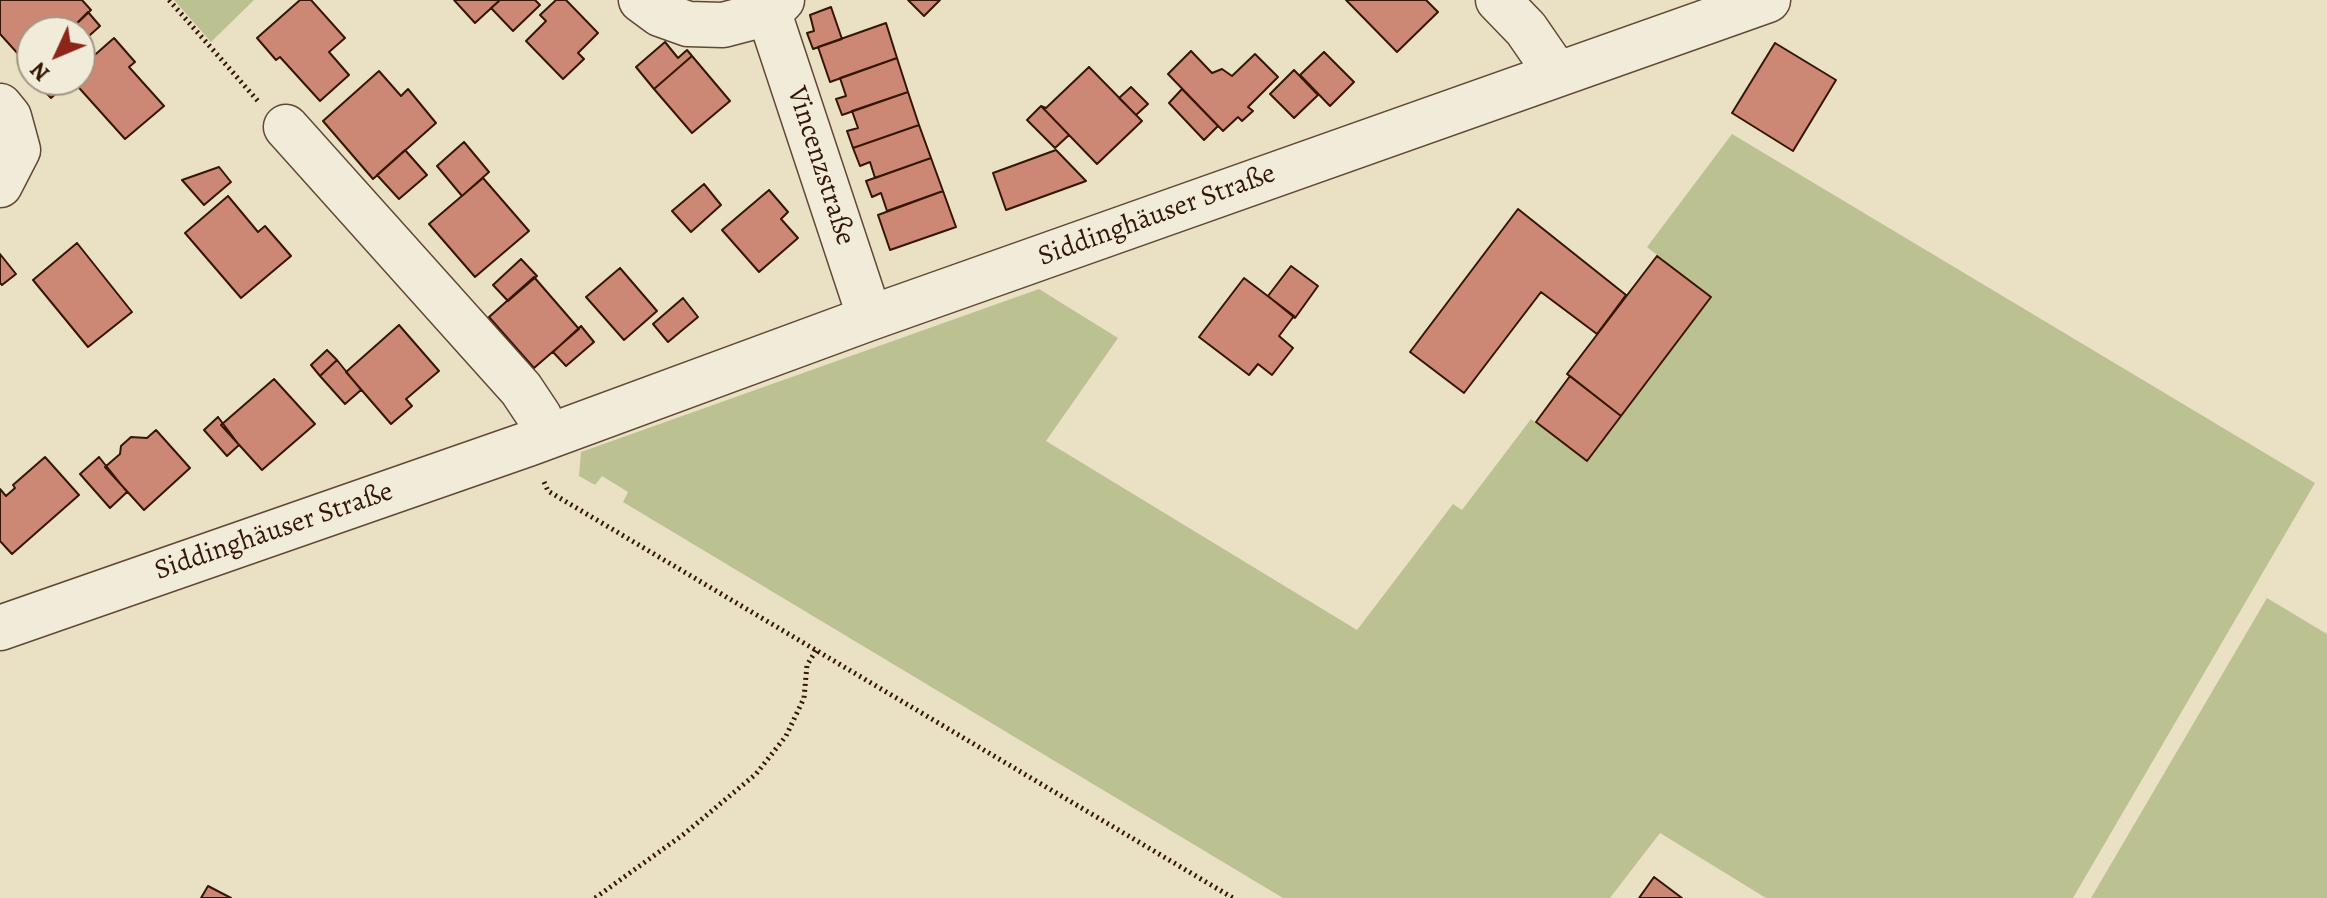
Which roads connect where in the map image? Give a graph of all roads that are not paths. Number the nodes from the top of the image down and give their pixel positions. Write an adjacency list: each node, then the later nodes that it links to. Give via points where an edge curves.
1 (641, 0): 4 (street, Vincenzstraße, via 688,24 723,25)
2 (1498, 0): 5 (street)
3 (1768, 0): 5 (street, Siddinghäuser Straße)
4 (776, 7): 9 (street, Vincenzstraße)
5 (1557, 74): 9 (street, Siddinghäuser Straße)
6 (0, 106): 8 (street, via 9,117 18,150)
7 (286, 127): 10 (street, via 521,389 539,416)
8 (0, 185)
9 (870, 318): 10 (street, Siddinghäuser Straße)
10 (537, 440): 11 (street, Siddinghäuser Straße)
11 (0, 628)

